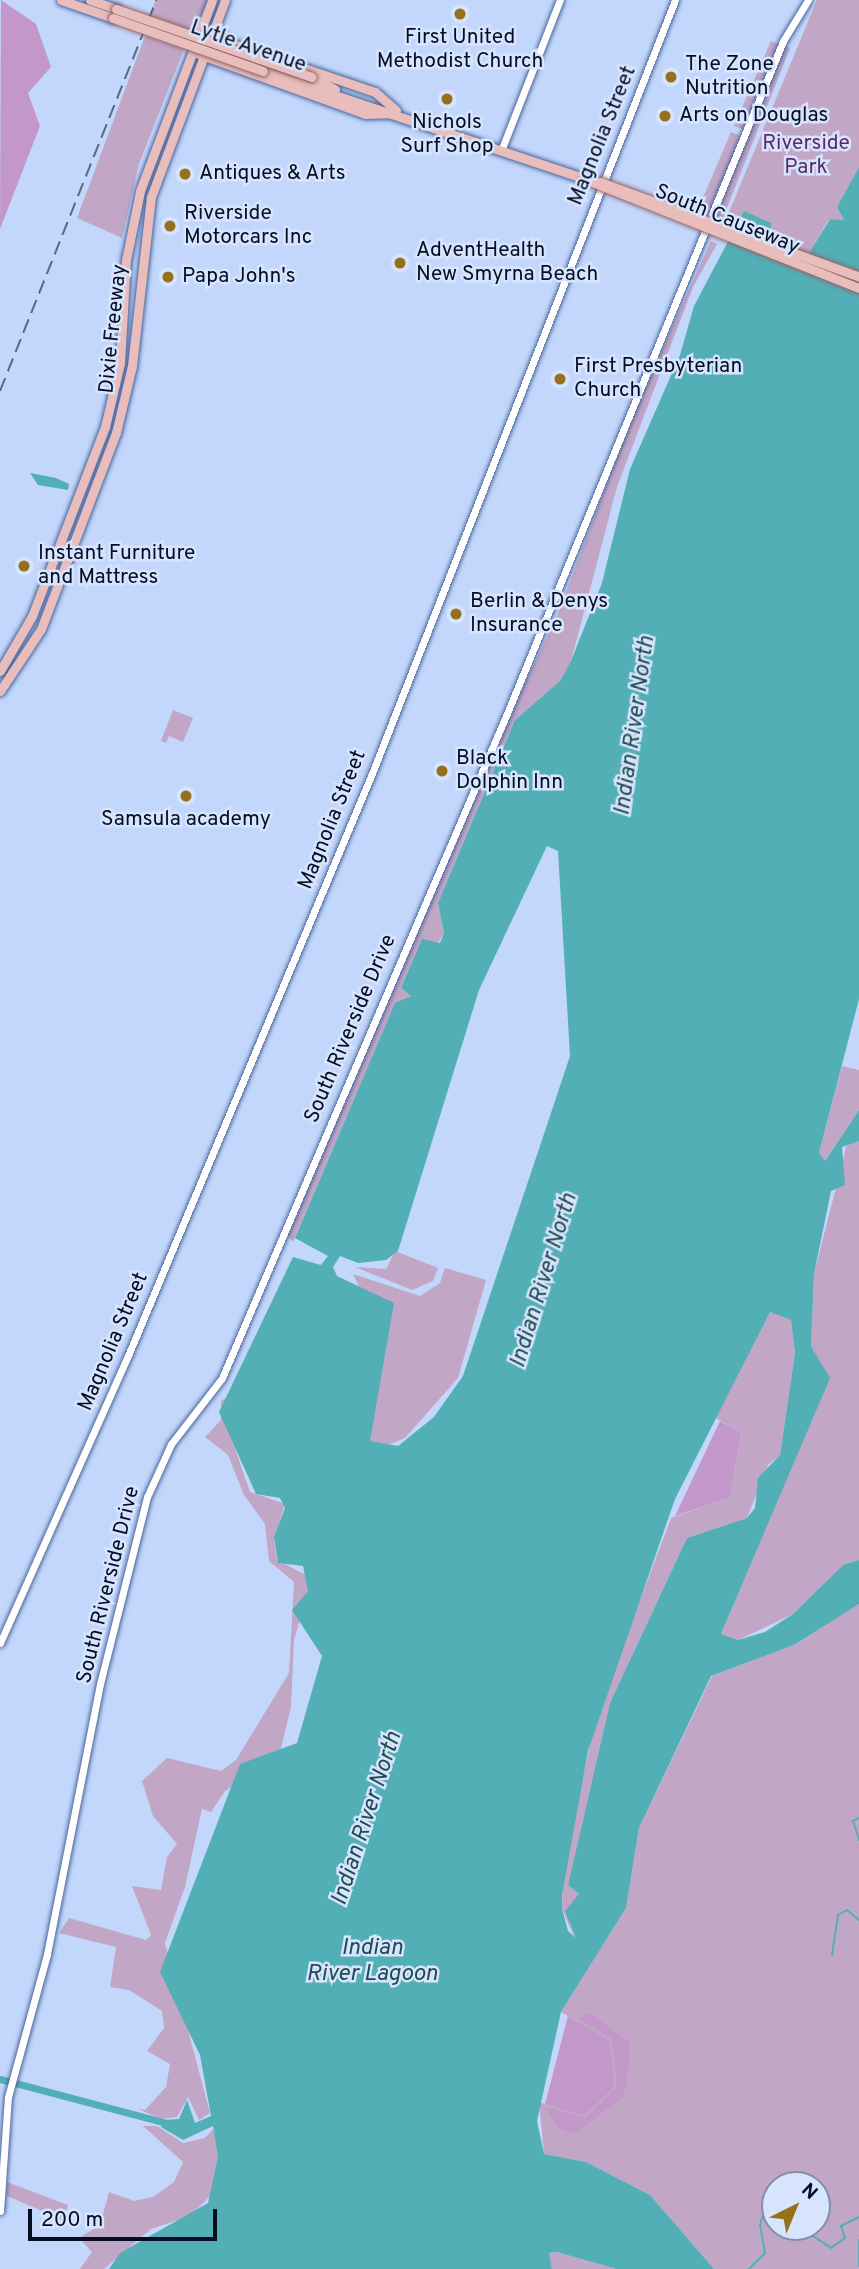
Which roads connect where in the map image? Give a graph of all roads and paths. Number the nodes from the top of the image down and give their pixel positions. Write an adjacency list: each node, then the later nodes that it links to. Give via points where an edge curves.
1 (61, 0): 8 (main road, Lytle Avenue)
2 (90, 0): 8 (main road, Lytle Avenue)
3 (212, 0): 12 (main road, Dixie Freeway)
4 (225, 0): 9 (main road, Dixie Freeway)
5 (560, 0): 15 (street)
6 (675, 0): 21 (street, Magnolia Street, via 353,820 128,1358)
7 (808, 0): 22 (street, South Riverside Drive, via 783,41 514,699 222,1378 171,1444 147,1497 9,2093)
8 (115, 14): 14 (main road, Lytle Avenue, bridge)
9 (213, 29): 10 (main road, Dixie Freeway); 11 (main road)
10 (209, 41): 11 (main road); 12 (main road); 13 (main road, Dixie Freeway)
11 (230, 43): 14 (main road, via 375,92)
12 (194, 46): 13 (main road); 19 (main road, Dixie Freeway, via 140,191 126,260 120,363 105,427 32,617)
13 (202, 56): 14 (main road, via 366,114); 20 (main road, Dixie Freeway, via 148,209 121,419 41,629)
14 (400, 113): 15 (main road, Lytle Avenue)
15 (501, 150): 16 (main road, South Causeway)
16 (584, 179): 17 (main road, South Causeway, bridge, via 630,188); 18 (main road, South Causeway, bridge)
17 (859, 276)
18 (859, 288)
19 (0, 671)
20 (0, 691)
21 (0, 1643)
22 (0, 2211)

